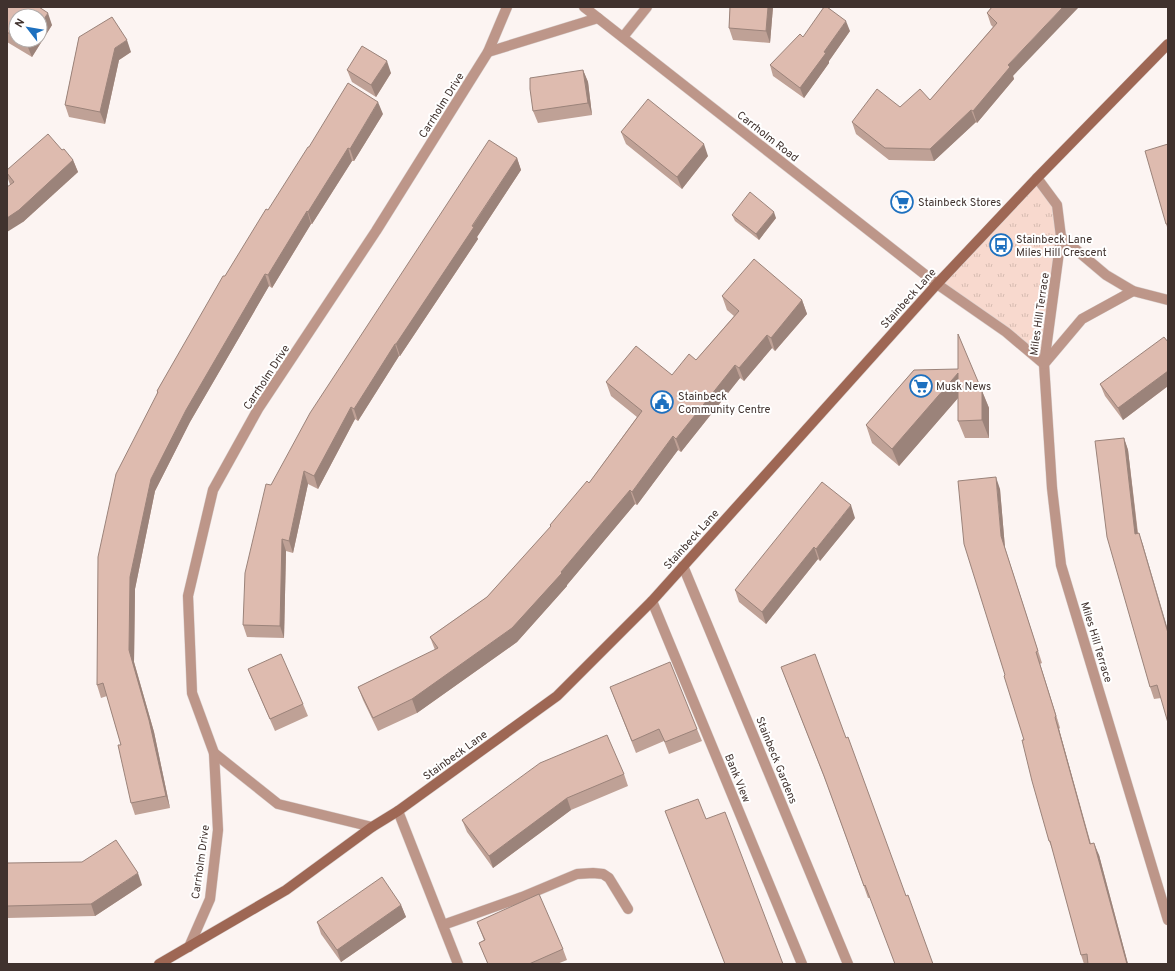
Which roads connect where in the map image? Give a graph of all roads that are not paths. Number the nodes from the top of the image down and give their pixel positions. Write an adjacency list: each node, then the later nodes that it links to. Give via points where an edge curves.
1 (507, 7): 7 (street, Carrholm Drive)
2 (584, 7): 4 (street, Carrholm Road)
3 (647, 7): 5 (street)
4 (598, 18): 5 (street, Carrholm Road); 7 (street)
5 (623, 37): 10 (street, Carrholm Road)
6 (1168, 44): 8 (street, Stainbeck Lane)
7 (488, 52): 16 (street, Carrholm Drive, via 376,231 258,409 213,490 188,596 192,693)
8 (1037, 178): 9 (street, Miles Hill Terrace, via 1057,205); 10 (street, Stainbeck Lane)
9 (1061, 237): 11 (street, via 1106,275); 13 (street, Miles Hill Terrace)
10 (937, 284): 13 (street, Miles Hill Terrace, via 1006,332); 14 (street, Stainbeck Lane)
11 (1133, 291): 12 (street); 13 (street, via 1082,319)
12 (1168, 300)
13 (1044, 364): 20 (street, Miles Hill Terrace, via 1052,488 1061,565)
14 (683, 566): 15 (street, Stainbeck Lane); 26 (street, Stainbeck Gardens)
15 (652, 601): 17 (street, Stainbeck Lane, via 557,696); 25 (street, Bank View)
16 (214, 753): 18 (street, via 278,804); 22 (street, Carrholm Drive, via 218,830 210,899)
17 (398, 811): 18 (street, Stainbeck Lane); 21 (street)
18 (372, 827): 22 (street, Stainbeck Lane, via 286,890)
19 (628, 909): 21 (street, via 609,878 603,874 577,874)
20 (1168, 920)
21 (443, 925): 24 (street)
22 (189, 947): 23 (street, Stainbeck Lane)
23 (159, 964)
24 (458, 964)
25 (802, 964)
26 (848, 964)

